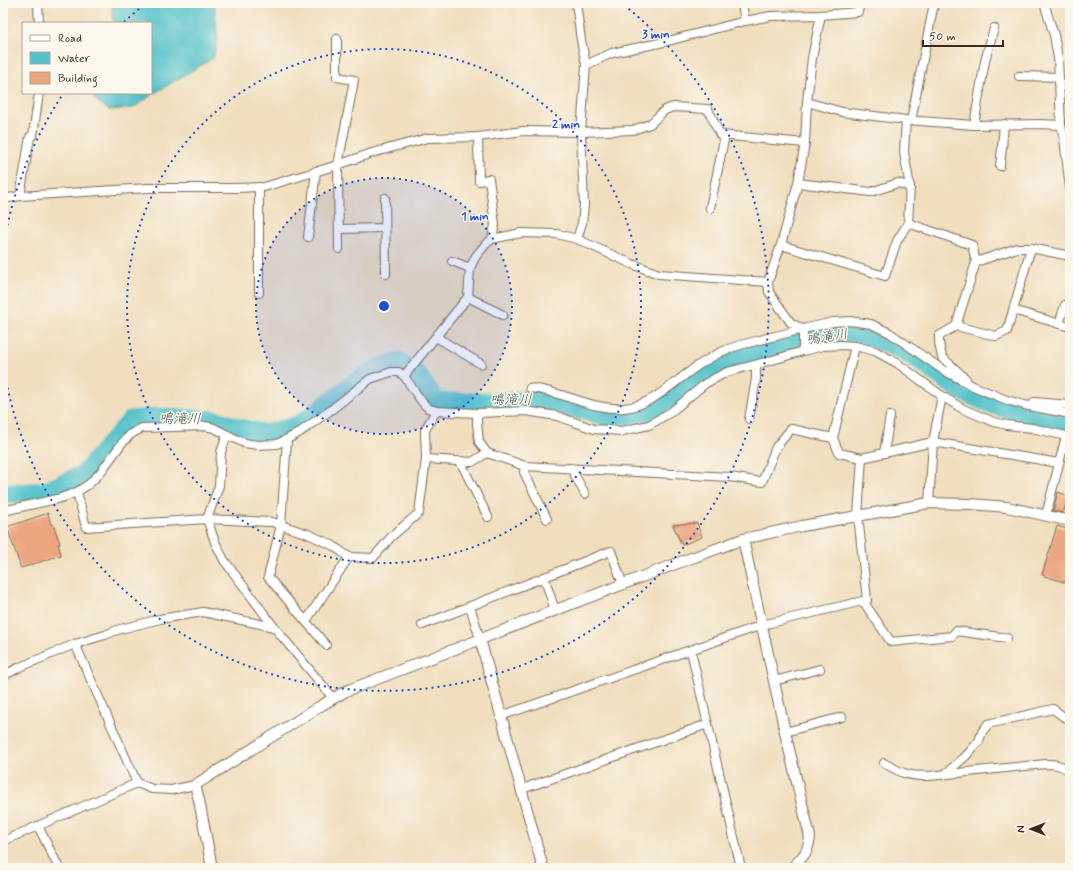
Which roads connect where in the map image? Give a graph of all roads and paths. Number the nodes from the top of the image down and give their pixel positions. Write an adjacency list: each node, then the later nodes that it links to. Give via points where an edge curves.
1 (38, 3): 9 (street)
2 (576, 3): 12 (street)
3 (742, 3): 8 (street)
4 (860, 3): 7 (street, via 858,12)
5 (934, 3): 17 (street)
6 (1044, 3): 14 (street, via 1054,35)
7 (821, 14): 8 (street, via 771,16); 16 (street)
8 (745, 21): 12 (street, via 612,53)
9 (39, 22)
10 (994, 28): 19 (street, via 985,61)
11 (337, 39): 26 (street, via 337,77 354,80)
12 (586, 65): 21 (street)
13 (1019, 76): 14 (street)
14 (1058, 77): 20 (street)
15 (39, 94): 33 (street)
16 (807, 102): 17 (street, via 842,112); 25 (street)
17 (909, 121): 19 (street); 31 (street, via 904,152)
18 (1004, 124): 19 (street); 20 (street); 27 (street)
19 (974, 125)
20 (1061, 125): 24 (street)
21 (581, 132): 22 (street, via 633,130 650,124 665,110 673,107 708,109 720,135); 23 (street, via 523,131); 42 (street, via 584,204)
22 (725, 135): 25 (street); 36 (street)
23 (478, 137): 26 (street, via 428,138); 41 (street, via 480,181 489,179 496,225)
24 (1067, 140): 32 (street)
25 (805, 143): 29 (street)
26 (338, 165): 28 (street); 39 (street)
27 (1000, 166)
28 (316, 171): 30 (street); 40 (street)
29 (798, 182): 31 (street, via 871,192 898,183); 43 (street)
30 (259, 187): 33 (street, via 148,188); 52 (street)
31 (910, 187): 37 (street)
32 (1070, 188)
33 (20, 196): 34 (street)
34 (3, 198)
35 (385, 198): 38 (street)
36 (710, 208)
37 (908, 223): 43 (street, via 897,241 885,276); 48 (street, via 972,245)
38 (385, 228): 39 (street); 50 (street)
39 (339, 229): 45 (street)
40 (308, 237)
41 (492, 238): 42 (street, via 521,233 557,234); 49 (street, via 476,256)
42 (577, 239): 51 (street, via 659,274)
43 (781, 245): 51 (street)
44 (1031, 248): 46 (street); 48 (street, via 1017,248); 55 (street)
45 (339, 249)
46 (1070, 256)
47 (452, 261): 49 (street)
48 (976, 262): 58 (street)
49 (470, 268): 53 (street)
50 (386, 274)
51 (768, 282): 60 (street, via 769,292 791,323)
52 (259, 293)
53 (468, 297): 56 (street); 61 (street)
54 (1065, 305): 57 (street)
55 (1013, 310): 57 (street); 58 (street, via 1007,330 996,336)
56 (503, 315)
57 (1059, 324): 59 (street)
58 (956, 326): 67 (street, via 939,336 942,357)
59 (1070, 327)
60 (803, 331): 63 (street); 67 (street, via 833,322 872,324 890,333 943,370); 68 (street, via 731,348 717,354 693,368 657,396 626,408 597,406)
61 (436, 337): 64 (street); 66 (street)
62 (856, 346): 63 (street); 69 (street, via 875,351 897,363); 79 (street)
63 (803, 348): 65 (street)
64 (481, 364)
65 (756, 364): 73 (street, via 727,372 706,383 671,412 649,425 627,431 594,429 557,416 526,411); 76 (street)
66 (406, 374): 72 (street, via 422,402); 80 (street, via 391,372 370,379)
67 (974, 386): 70 (street)
68 (530, 388)
69 (942, 396): 78 (street, via 963,409 994,422); 81 (street)
70 (1007, 400): 71 (street); 74 (street)
71 (1070, 405)
72 (436, 411): 73 (street); 85 (street, via 425,430)
73 (477, 413): 82 (street, via 480,442)
74 (1070, 414)
75 (890, 416): 83 (street)
76 (749, 419)
77 (227, 435): 80 (street, via 244,443 258,445 277,444); 90 (street, via 204,426 142,428 126,438 100,473); 97 (street, via 221,452 219,486)
78 (1068, 437): 87 (street)
79 (833, 438): 84 (street, via 839,453); 89 (street, via 791,429 776,447 762,482 730,477)
80 (287, 440): 100 (street)
81 (933, 442): 83 (street); 87 (street); 92 (street)
82 (487, 453): 86 (street, via 472,462); 88 (street)
83 (884, 453): 84 (street)
84 (862, 458): 94 (street)
85 (426, 459): 86 (street); 102 (street, via 419,513 392,536 373,558)
86 (460, 461): 96 (street)
87 (1059, 463): 95 (street)
88 (525, 466): 89 (street); 98 (street, via 524,472)
89 (572, 468): 91 (street)
90 (77, 492): 93 (street); 97 (street, via 86,527)
91 (585, 494)
92 (930, 503): 94 (street); 95 (street, via 971,504)
93 (3, 511)
94 (858, 515): 101 (street); 105 (street, via 866,600)
95 (1046, 515): 99 (street)
96 (488, 517)
97 (206, 519): 100 (street); 111 (street, via 224,560)
98 (547, 519)
99 (1070, 521)
100 (281, 524): 102 (street, via 332,545); 108 (street, via 268,577)
101 (743, 539): 104 (street); 110 (street)
102 (349, 557): 108 (street)
103 (544, 577): 104 (street, via 611,551); 106 (street); 107 (street)
104 (623, 584): 107 (street)
105 (863, 601): 110 (street); 112 (street, via 891,642 952,636 956,631)
106 (470, 606): 109 (street); 113 (street)
107 (556, 610): 113 (street)
108 (306, 621): 115 (street)
109 (422, 625)
110 (762, 625): 116 (street); 119 (street)
111 (274, 627): 114 (street, via 203,612 153,621); 120 (street)
112 (1007, 638)
113 (480, 639): 120 (street); 122 (street)
114 (75, 644): 118 (street); 130 (street)
115 (326, 645)
116 (691, 650): 122 (street); 125 (street)
117 (820, 669): 119 (street)
118 (3, 676)
119 (774, 680): 126 (street)
120 (333, 698): 131 (street)
121 (1070, 709): 124 (street)
122 (501, 716): 132 (street)
123 (842, 718): 126 (street)
124 (1067, 718): 129 (street, via 1053,709 988,724 979,741)
125 (708, 724): 132 (street); 138 (street)
126 (785, 732): 139 (street, via 810,836 803,857)
127 (884, 763): 129 (street, via 901,773 915,776)
128 (1070, 771): 129 (street, via 1056,764 1045,764)
129 (944, 775)
130 (137, 783): 131 (street, via 171,790); 133 (street)
131 (195, 785): 136 (street)
132 (522, 789): 137 (street)
133 (38, 826): 134 (street); 135 (street)
134 (3, 841)
135 (59, 868)
136 (212, 868)
137 (543, 868)
138 (742, 868)
139 (792, 868)

